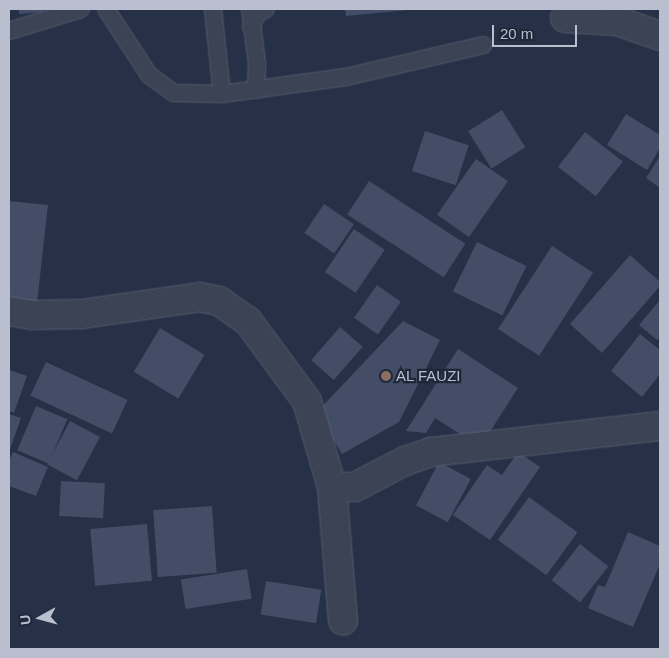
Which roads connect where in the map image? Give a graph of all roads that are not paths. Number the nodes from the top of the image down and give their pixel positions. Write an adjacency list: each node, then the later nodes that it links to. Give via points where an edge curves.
1 (81, 9): 8 (lane)
2 (106, 9): 12 (lane, via 149,74 174,93)
3 (213, 9): 12 (lane)
4 (250, 9): 7 (lane)
5 (266, 9): 7 (lane, via 257,14)
6 (565, 18): 9 (street, via 617,21)
7 (251, 27): 11 (lane)
8 (9, 32)
9 (660, 36)
10 (484, 45): 11 (lane, via 346,77)
11 (256, 90): 12 (lane)
12 (222, 94)
13 (9, 311): 15 (street, via 32,315 82,314 200,296 220,301 248,321 307,401)
14 (660, 426): 15 (street, via 430,452 355,487)
15 (332, 487): 16 (street)
16 (343, 621)

